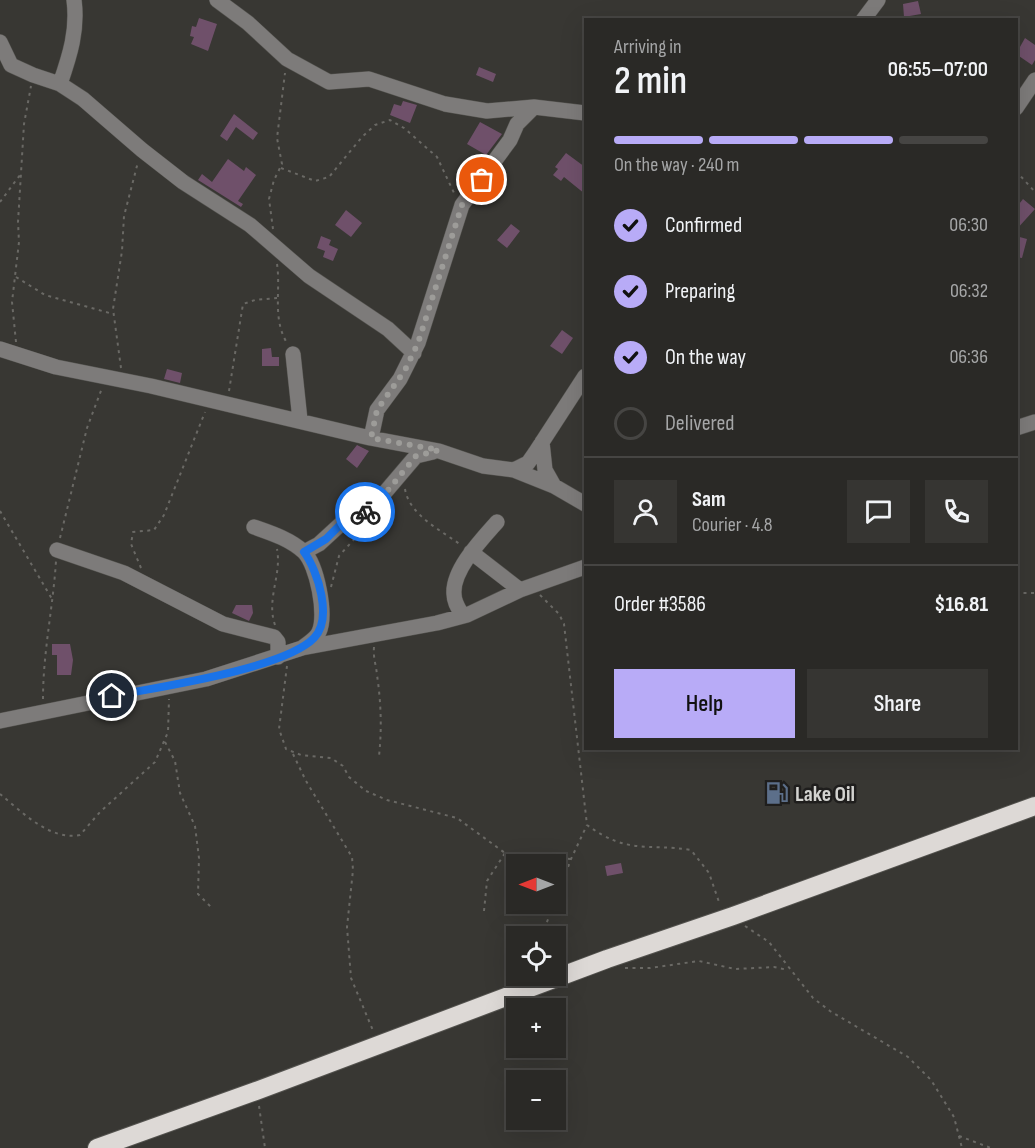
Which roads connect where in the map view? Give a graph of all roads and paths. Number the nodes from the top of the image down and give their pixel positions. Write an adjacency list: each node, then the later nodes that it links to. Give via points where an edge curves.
1 (74, 0): 9 (street, via 76,25)
2 (217, 0): 6 (street)
3 (879, 0): 4 (street)
4 (865, 18)
5 (0, 42): 7 (street, via 11,65)
6 (286, 59): 11 (street, via 329,82 369,79 445,104 487,111); 14 (path, via 277,138)
7 (33, 75): 9 (street); 16 (path, via 24,124)
8 (1035, 80): 10 (street)
9 (60, 84): 13 (street)
10 (1018, 105)
11 (534, 107): 12 (street); 19 (street, via 517,124 510,140)
12 (584, 113)
13 (142, 150): 20 (street); 23 (path, via 124,216)
14 (280, 168): 19 (path, via 321,180 333,174 375,125 390,120 437,157); 20 (path, via 269,199)
15 (1018, 173): 17 (path)
16 (21, 175): 18 (path); 21 (path)
17 (1035, 192)
18 (0, 202)
19 (462, 205): 25 (street)
20 (273, 245): 22 (path); 25 (street, via 309,276 388,329)
21 (16, 277): 23 (path, via 45,295); 24 (path)
22 (277, 298): 26 (path, via 280,330); 30 (path, via 243,304)
23 (113, 314): 28 (path)
24 (7, 352): 28 (street)
25 (414, 353): 34 (street, via 377,410)
26 (293, 354): 31 (street)
27 (584, 378): 35 (street)
28 (122, 380): 29 (street)
29 (211, 400): 30 (street); 50 (path, via 164,515 154,530 133,532 130,540)
30 (226, 404): 31 (street)
31 (300, 420): 34 (street)
32 (1035, 422): 33 (street)
33 (1018, 427)
34 (371, 438): 36 (street)
35 (542, 442): 37 (street, via 528,463); 39 (street, via 545,470)
36 (439, 450): 37 (street, via 483,466); 38 (street, via 416,456)
37 (514, 470): 39 (street)
38 (403, 471): 47 (street, via 370,510 343,522 326,539); 48 (path, via 406,497 411,505)
39 (554, 486): 40 (street)
40 (584, 503)
41 (0, 511): 55 (path)
42 (369, 521): 54 (path, via 339,556 332,585)
43 (498, 522): 48 (street)
44 (254, 526): 45 (street)
45 (273, 534): 47 (street); 58 (path, via 280,563 271,609)
46 (57, 550): 50 (street)
47 (304, 552): 54 (street)
48 (471, 552): 51 (street); 56 (street, via 454,586 456,604)
49 (584, 567): 51 (street)
50 (148, 585): 58 (street, via 224,624 266,634)
51 (525, 588): 56 (street); 66 (path, via 559,614 564,624)
52 (1035, 592): 53 (path)
53 (1018, 593)
54 (320, 597): 58 (street, via 323,608 319,632)
55 (53, 601)
56 (463, 616): 57 (street)
57 (374, 635): 58 (street); 63 (path, via 373,662 383,735)
58 (287, 650): 59 (street, via 206,679); 62 (path, via 279,729 282,743)
59 (168, 685): 60 (street); 61 (path)
60 (0, 722)
61 (165, 741): 64 (path, via 155,762 80,835 68,836 38,824); 70 (path, via 176,761 180,793 195,826 198,894)
62 (292, 753): 67 (path, via 331,758 366,791 457,818); 75 (path, via 352,857 348,927 351,978)
63 (379, 756)
64 (0, 794)
65 (1035, 806): 72 (highway)
66 (587, 825): 68 (path); 72 (path, via 625,846 691,850 709,873 719,903)
67 (505, 853): 68 (path); 71 (path, via 487,881)
68 (571, 859): 69 (path)
69 (566, 873)
70 (211, 907)
71 (484, 911)
72 (734, 916): 73 (highway); 74 (path, via 769,942)
73 (607, 959): 74 (path, via 623,968 699,961 735,969); 75 (highway)
74 (790, 970): 77 (path, via 813,998 830,1011 908,1057 938,1087)
75 (379, 1044): 76 (highway)
76 (256, 1091): 78 (highway); 79 (path)
77 (959, 1136): 80 (path); 81 (path)
78 (97, 1148)
79 (265, 1148)
80 (962, 1148)
81 (991, 1148)

